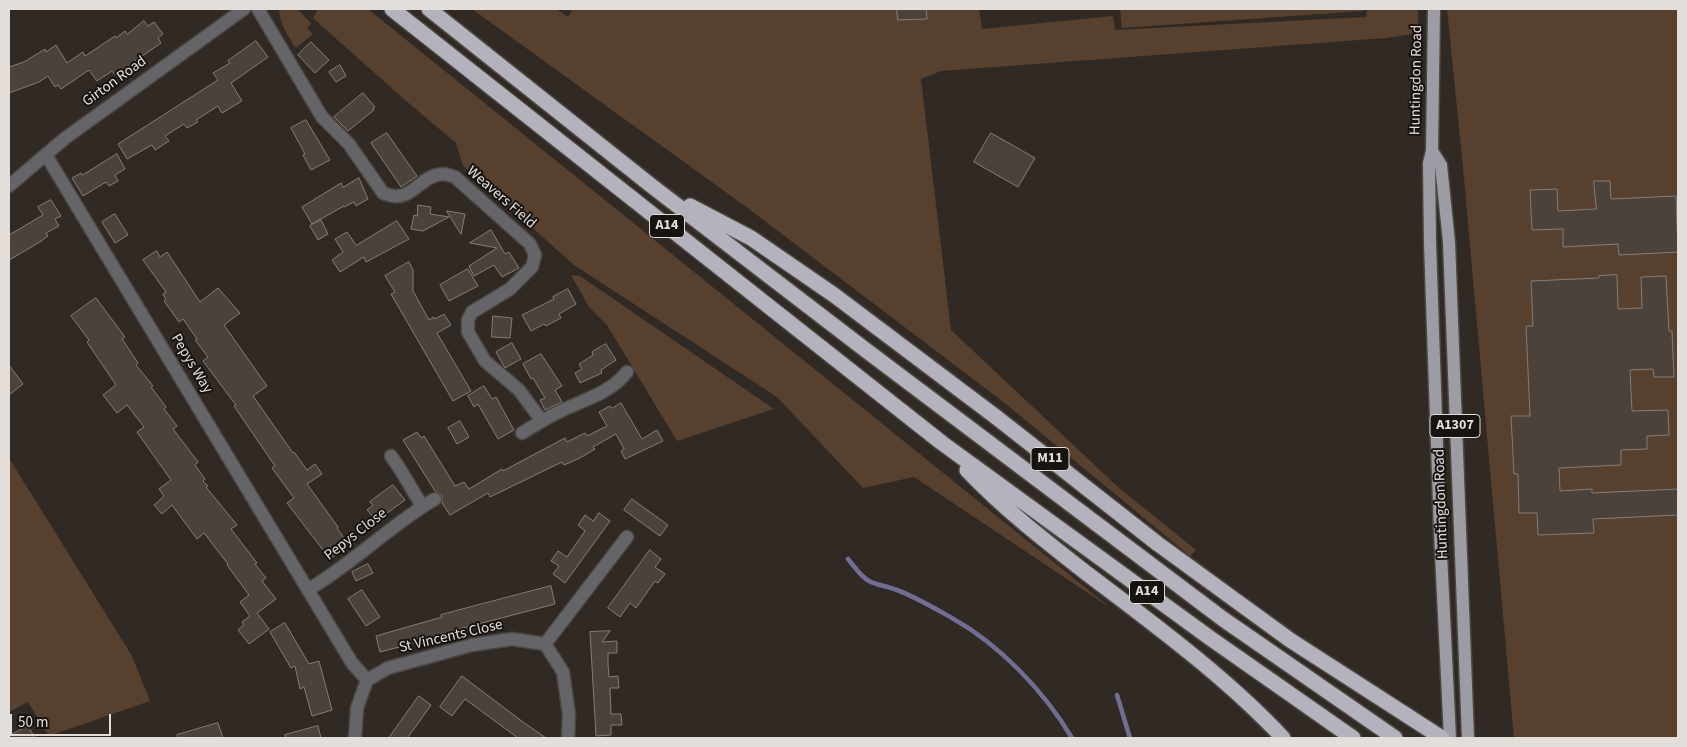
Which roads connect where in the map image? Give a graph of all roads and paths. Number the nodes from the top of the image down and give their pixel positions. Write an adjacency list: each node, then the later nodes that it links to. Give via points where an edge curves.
1 (244, 9): 7 (street, Girton Road)
2 (258, 9): 13 (street, Weavers Field, via 322,117 349,144 383,193 401,197 434,177 444,174 455,177 530,244 535,255 532,267 510,289 472,312 468,332 485,362 511,381)
3 (392, 9): 15 (highway, A14)
4 (429, 9): 9 (highway, A14)
5 (1434, 9): 6 (main road, Huntingdon Road / A1307)
6 (1432, 151): 10 (main road, Huntingdon Road / A1307, via 1441,166); 11 (main road, Huntingdon Road / A1307, via 1429,163)
7 (46, 155): 8 (street, Girton Road); 20 (street, Pepys Way)
8 (9, 186)
9 (653, 187): 27 (highway, A14, via 1223,620); 28 (highway, M11, via 751,238 834,295 1158,544 1290,640)
10 (1451, 277): 11 (main road); 30 (main road, Huntingdon Road / A1307)
11 (1431, 279): 29 (main road, Huntingdon Road / A1307)
12 (627, 372): 13 (street, via 599,396)
13 (542, 421): 14 (street)
14 (522, 433)
15 (942, 443): 25 (highway, A14, via 989,493 1227,685); 26 (highway, A14)
16 (391, 456): 18 (street)
17 (435, 499): 18 (street, Pepys Close)
18 (422, 506): 20 (street, Pepys Close)
19 (627, 537): 21 (street)
20 (309, 589): 22 (street, via 352,663)
21 (545, 644): 22 (street, St Vincents Close, via 512,639 472,645 388,668); 24 (street, via 563,672 569,714)
22 (366, 680): 23 (street, via 357,708)
23 (355, 738)
24 (568, 738)
25 (1283, 738)
26 (1352, 738)
27 (1395, 738)
28 (1442, 738)
29 (1450, 738)
30 (1468, 738)

